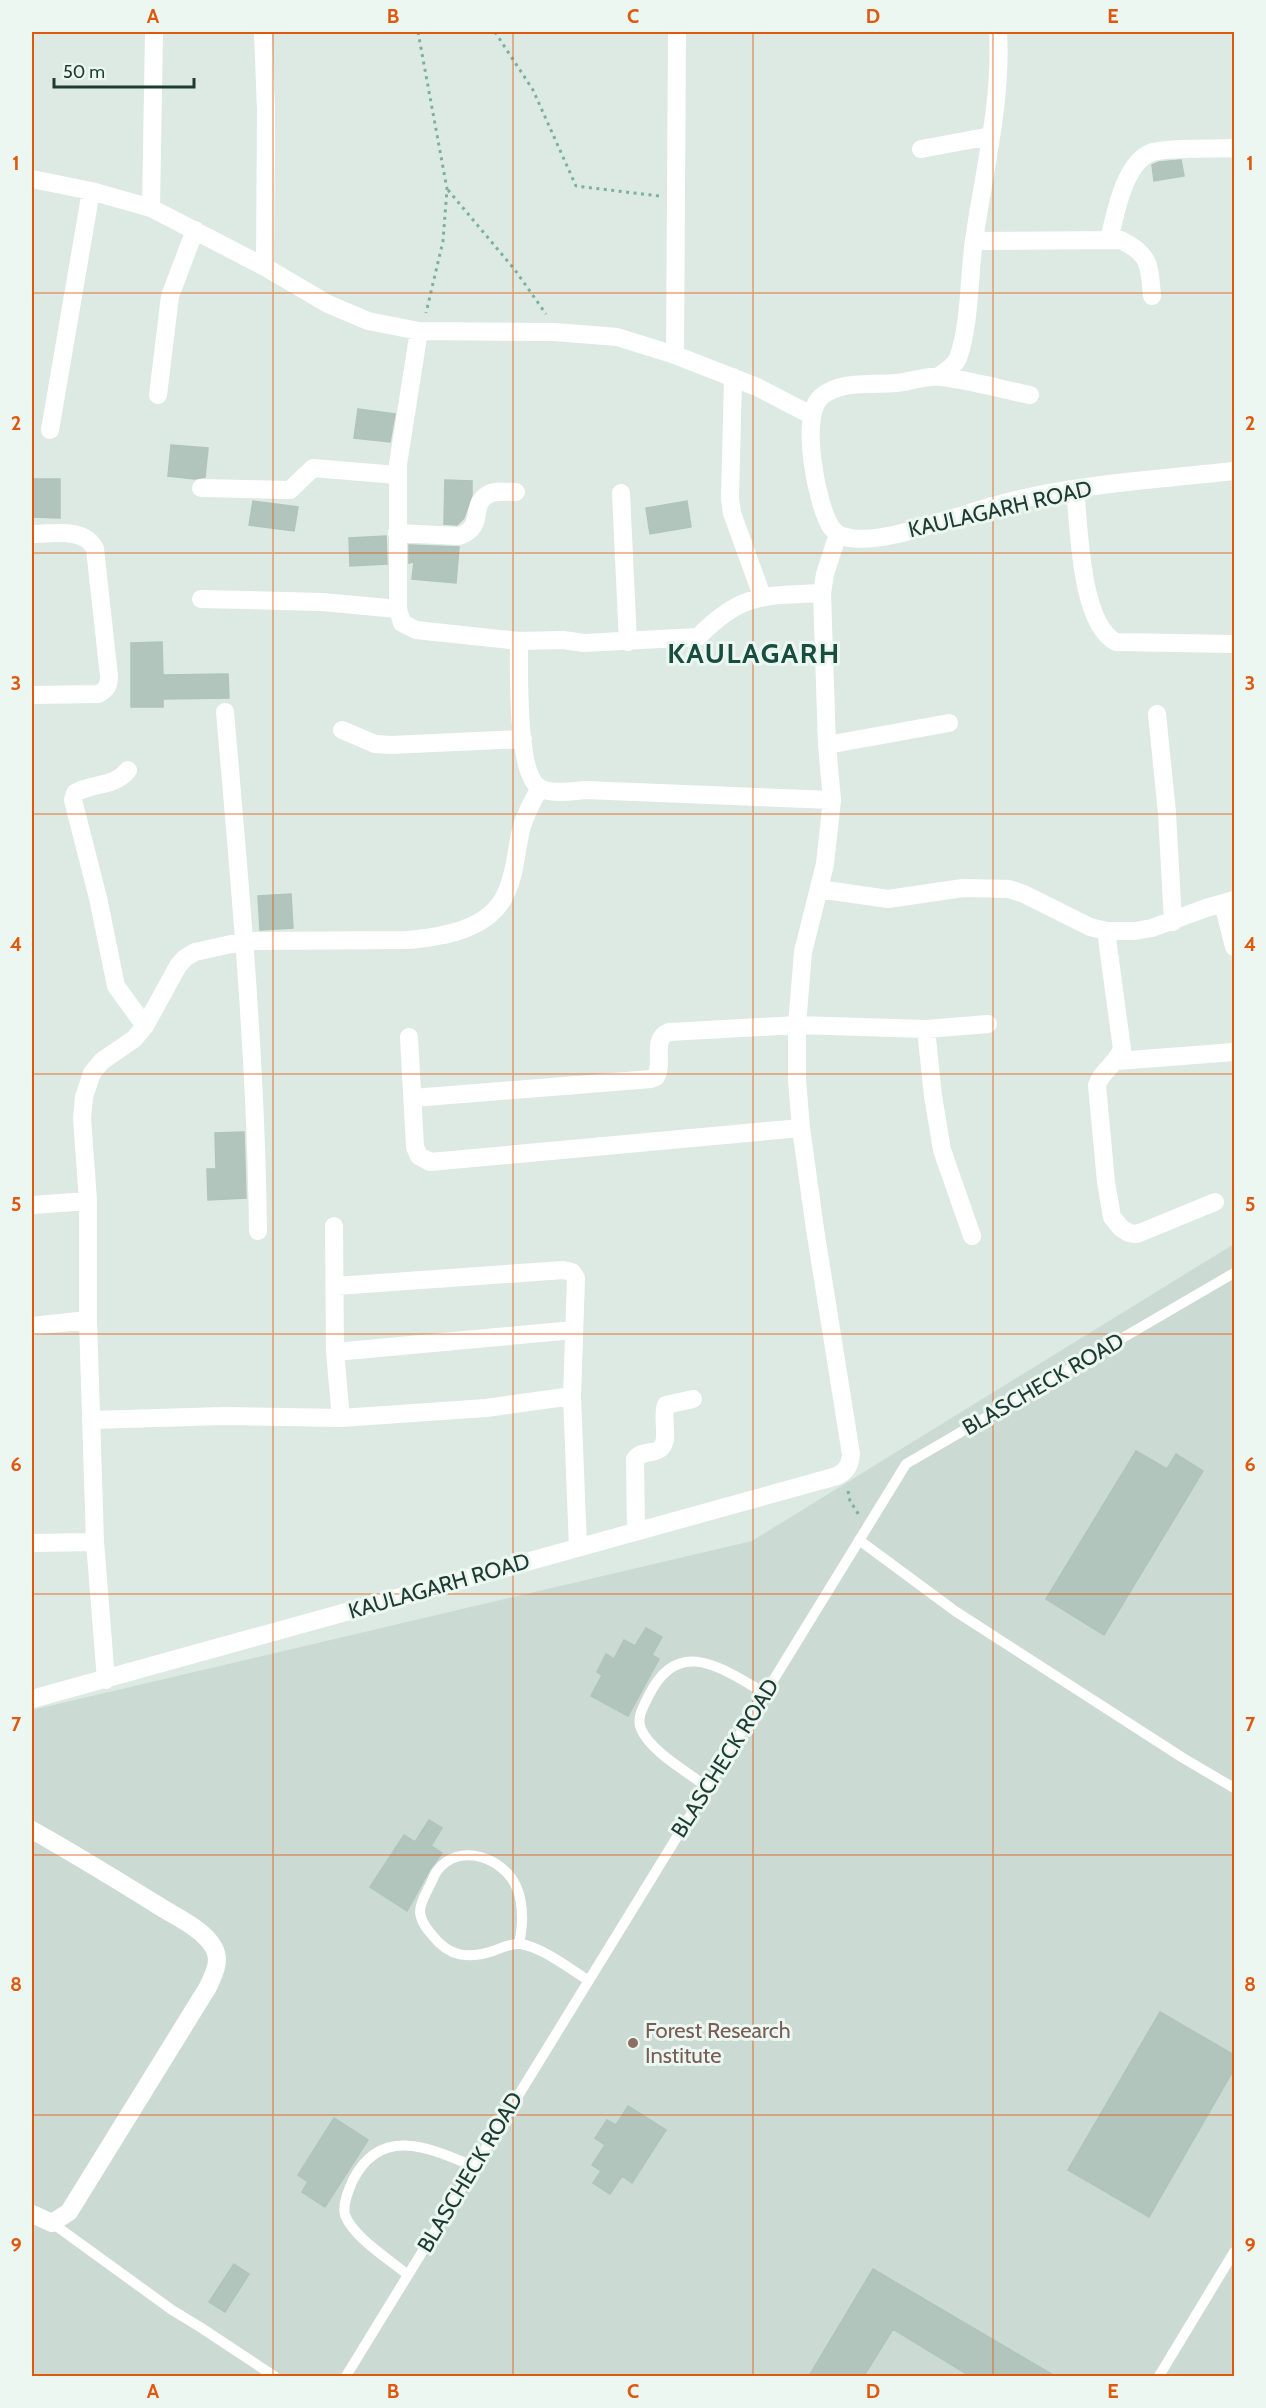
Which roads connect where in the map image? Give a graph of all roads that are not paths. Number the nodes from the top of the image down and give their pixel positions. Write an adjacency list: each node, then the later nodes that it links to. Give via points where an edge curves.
1 (154, 32): 10 (street)
2 (263, 32): 14 (street)
3 (677, 32): 17 (street)
4 (998, 32): 5 (street, via 998,81)
5 (991, 136): 7 (street); 13 (street)
6 (1234, 148): 12 (street, via 1150,153 1138,163 1124,185)
7 (921, 149)
8 (32, 179): 9 (street)
9 (91, 191): 10 (street); 23 (street)
10 (151, 208): 11 (street)
11 (195, 230): 14 (street); 20 (street, via 170,296)
12 (1108, 240): 13 (street); 15 (street, via 1121,240 1143,254 1149,266)
13 (974, 241): 18 (street, via 958,357)
14 (265, 267): 16 (street, via 328,304 368,321)
15 (1152, 296)
16 (419, 332): 17 (street, via 555,332 617,338); 25 (street)
17 (675, 355): 19 (street)
18 (939, 376): 21 (street); 22 (street, via 839,388 821,397)
19 (733, 377): 22 (street); 34 (street, via 730,499)
20 (158, 395)
21 (1030, 395)
22 (811, 415): 32 (street, via 810,449 819,491 828,520)
23 (50, 430)
24 (1234, 471): 27 (street, KAULAGARH ROAD)
25 (398, 475): 26 (street, via 313,468 290,490); 30 (street)
26 (201, 488)
27 (1075, 489): 32 (street, KAULAGARH ROAD, via 919,529 867,538); 39 (street, via 1086,592 1109,638 1116,642)
28 (516, 492): 30 (street, via 488,495 481,501 473,529 466,534)
29 (621, 493): 38 (street)
30 (397, 533): 36 (street)
31 (32, 534): 40 (street, via 78,535 92,541 109,683 98,694)
32 (838, 534): 33 (street)
33 (822, 593): 34 (street); 46 (street)
34 (762, 596): 38 (street, via 739,604 716,619 698,638)
35 (201, 599): 36 (street, via 322,602)
36 (398, 609): 37 (street, via 402,623 416,630)
37 (519, 641): 38 (street); 45 (street)
38 (628, 642)
39 (1234, 644)
40 (32, 696)
41 (225, 712): 54 (street)
42 (1157, 714): 52 (street)
43 (949, 723): 46 (street)
44 (342, 730): 45 (street, via 375,744 391,745)
45 (523, 739): 48 (street, via 528,770)
46 (827, 745): 49 (street)
47 (128, 770): 58 (street, via 115,782 82,789 73,800 116,986)
48 (540, 788): 49 (street); 54 (street, via 522,825 506,894 497,907 473,926 432,938 406,940)
49 (832, 800): 50 (street)
50 (819, 888): 53 (street, via 888,899 963,888 1009,889); 57 (street, via 803,952)
51 (1229, 902): 52 (street); 55 (street)
52 (1173, 922): 53 (street, via 1135,932)
53 (1106, 931): 62 (street, via 1122,1049)
54 (244, 941): 58 (street, via 185,958); 69 (street, via 257,1138)
55 (1234, 947)
56 (988, 1024): 59 (street)
57 (797, 1025): 59 (street); 63 (street, via 669,1032 659,1039 659,1071 651,1079); 64 (street)
58 (145, 1026): 65 (street, via 134,1039 102,1061 92,1073 84,1096)
59 (926, 1029): 70 (street, via 942,1150)
60 (409, 1037): 63 (street)
61 (1234, 1052): 62 (street)
62 (1117, 1061): 66 (street, via 1097,1085 1112,1217 1121,1228 1137,1234)
63 (413, 1098): 64 (street, via 415,1147 423,1159 438,1163)
64 (801, 1128): 81 (street, KAULAGARH ROAD, via 850,1463 837,1476)
65 (88, 1201): 67 (street); 73 (street)
66 (1215, 1202)
67 (32, 1205)
68 (334, 1226): 72 (street)
69 (258, 1231)
70 (972, 1236)
71 (1234, 1273): 82 (lane, BLASCHECK ROAD, via 906,1464)
72 (336, 1286): 75 (street, via 568,1270 576,1278); 76 (street)
73 (88, 1320): 74 (street); 80 (street)
74 (32, 1326)
75 (574, 1330): 76 (street); 77 (street)
76 (335, 1352): 79 (street)
77 (572, 1396): 79 (street, via 486,1408); 85 (street)
78 (693, 1399): 81 (street, via 666,1405 662,1448 643,1453 635,1460)
79 (342, 1418): 80 (street)
80 (92, 1420): 83 (street)
81 (636, 1532): 85 (street, KAULAGARH ROAD)
82 (859, 1540): 87 (lane, BLASCHECK ROAD); 90 (lane, via 955,1611)
83 (95, 1542): 84 (street); 86 (street)
84 (32, 1543)
85 (578, 1547): 86 (street, KAULAGARH ROAD)
86 (106, 1680): 88 (street, KAULAGARH ROAD)
87 (765, 1693): 89 (lane, BLASCHECK ROAD); 89 (lane, via 700,1661 676,1663 652,1690 639,1718 640,1727 653,1745)
88 (32, 1699)
89 (707, 1787): 93 (lane, BLASCHECK ROAD)
90 (1234, 1788)
91 (32, 1830): 96 (street, via 85,1859 203,1935 217,1955 208,1987 69,2211)
92 (519, 1944): 92 (lane, via 470,1955 449,1952 441,1946 420,1916 422,1900 437,1871 468,1855 489,1859 500,1867 517,1887 522,1929); 93 (lane)
93 (588, 1980): 94 (lane, BLASCHECK ROAD)
94 (473, 2166): 98 (lane, BLASCHECK ROAD); 98 (lane, via 440,2152 392,2146 376,2152 357,2173 348,2191 345,2213 366,2241)
95 (32, 2214): 96 (street)
96 (52, 2223): 99 (lane, via 172,2310)
97 (1234, 2252): 101 (lane)
98 (408, 2275): 100 (lane, BLASCHECK ROAD)
99 (273, 2376)
100 (346, 2376)
101 (1159, 2376)

